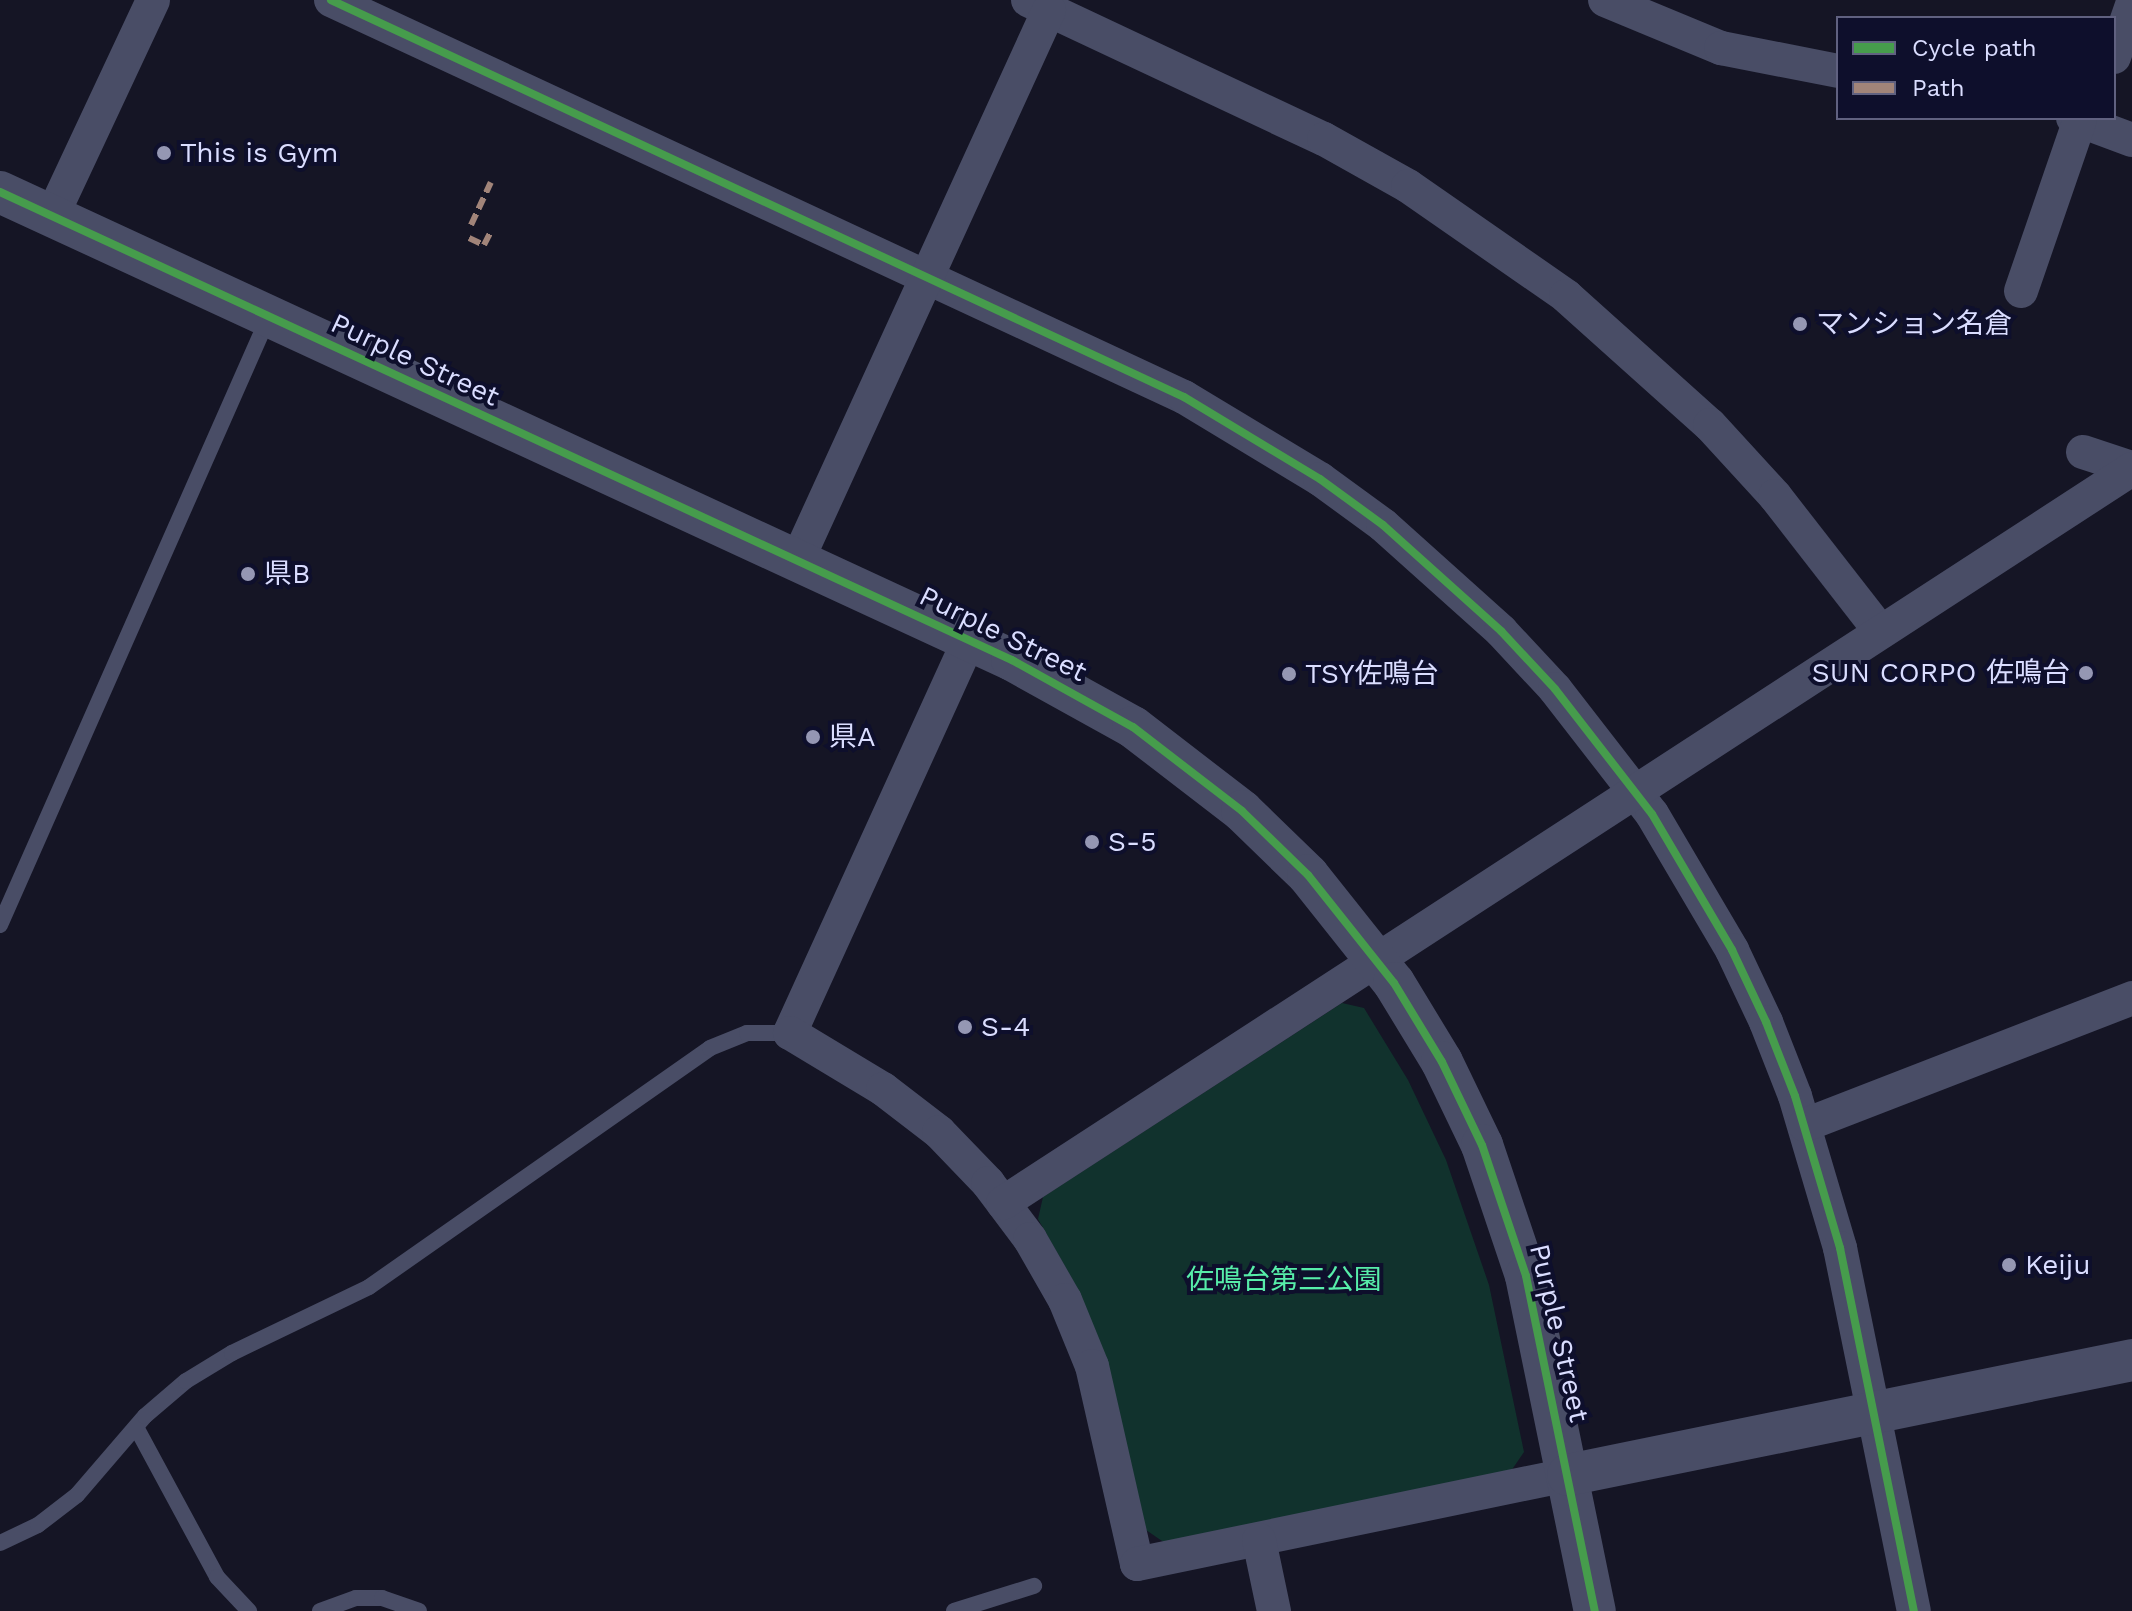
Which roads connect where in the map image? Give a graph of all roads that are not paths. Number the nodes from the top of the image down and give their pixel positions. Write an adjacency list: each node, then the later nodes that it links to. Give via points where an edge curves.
1 (153, 0): 11 (street)
2 (331, 0): 12 (street)
3 (1605, 0): 7 (street, via 1721,48)
4 (1038, 5): 12 (street); 18 (street, via 1324,139 1443,209 1566,296 1710,425 1784,507)
5 (2132, 5): 6 (street)
6 (2116, 51)
7 (1836, 71)
8 (2084, 120): 9 (street); 13 (street)
9 (2132, 140)
10 (0, 192): 11 (street, Purple Street)
11 (52, 216): 14 (street, Purple Street)
12 (928, 277): 17 (street); 20 (street, via 1184,397 1320,479 1383,525 1501,631 1555,689)
13 (2021, 291)
14 (269, 316): 17 (street, Purple Street); 21 (lane)
15 (2083, 452): 16 (street)
16 (2132, 469): 18 (street)
17 (797, 561): 19 (street, Purple Street)
18 (1881, 632): 20 (street)
19 (969, 640): 22 (street, Purple Street, via 1093,703 1195,772 1276,842); 24 (street)
20 (1635, 791): 22 (street); 25 (street, via 1732,950)
21 (0, 925)
22 (1377, 959): 26 (street); 30 (street, Purple Street, via 1442,1062 1498,1187 1526,1276)
23 (2132, 998): 25 (street)
24 (790, 1033): 26 (street, via 883,1089 939,1132); 29 (lane, via 747,1033 710,1048 369,1287 232,1353 186,1381)
25 (1805, 1125): 28 (street, via 1840,1248)
26 (1003, 1203): 31 (street, via 1065,1300 1092,1366 1137,1564)
27 (2132, 1360): 28 (street)
28 (1873, 1413): 30 (street); 40 (street)
29 (136, 1427): 32 (lane, via 77,1495 38,1525); 34 (lane, via 217,1577)
30 (1568, 1475): 31 (street); 39 (street, Purple Street)
31 (1259, 1540): 38 (street)
32 (0, 1543)
33 (1034, 1586): 37 (lane)
34 (249, 1611)
35 (320, 1611): 36 (lane, via 356,1598 382,1598)
36 (419, 1611)
37 (954, 1611)
38 (1274, 1611)
39 (1595, 1611)
40 (1914, 1611)

